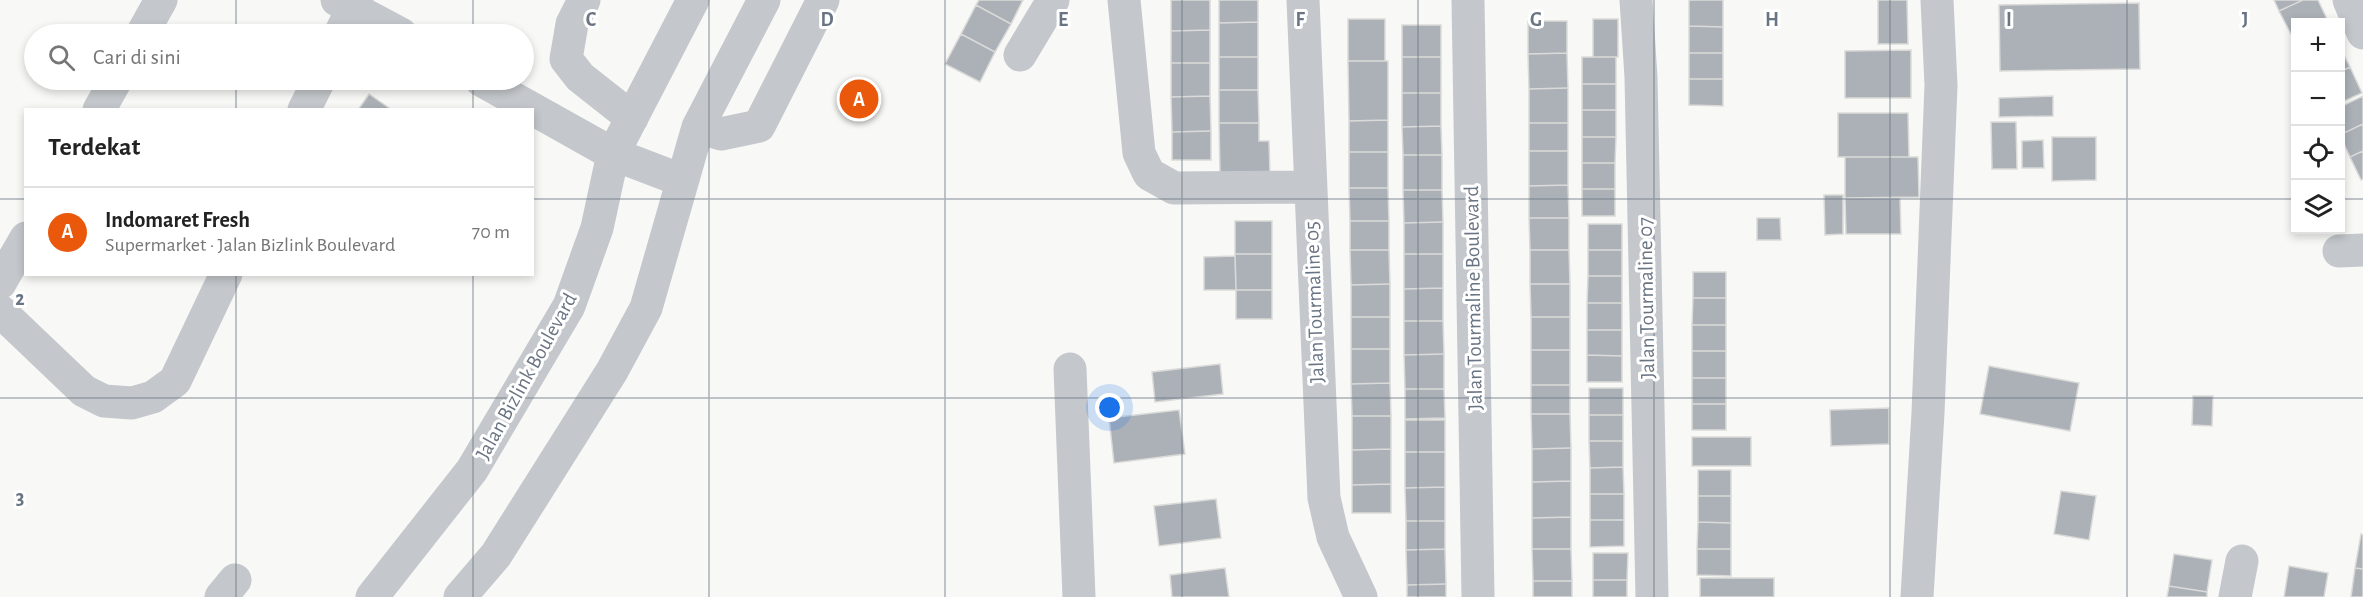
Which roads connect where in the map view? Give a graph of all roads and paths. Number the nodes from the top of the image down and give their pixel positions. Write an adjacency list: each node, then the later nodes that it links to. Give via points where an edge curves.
1 (161, 0): 14 (street)
2 (584, 0): 25 (street, via 572,24 566,59 580,77)
3 (693, 0): 25 (street, Jalan Bizlink Boulevard)
4 (764, 0): 26 (street)
5 (824, 0): 26 (street, via 759,126 721,134)
6 (1053, 0): 17 (street)
7 (1124, 0): 29 (street, via 1139,153 1149,174 1174,188)
8 (1303, 0): 29 (street, Jalan Tourmaline 05)
9 (1468, 0): 40 (street, Jalan Tourmaline Boulevard)
10 (1636, 0): 41 (street, Jalan Tourmaline 07)
11 (1936, 0): 42 (street, via 1941,85)
12 (2349, 0): 16 (street)
13 (347, 11): 15 (street)
14 (148, 24)
15 (378, 24)
16 (2363, 33)
17 (1020, 55)
18 (110, 90): 21 (street)
19 (314, 90): 22 (street)
20 (499, 90): 23 (street)
21 (100, 108)
22 (305, 108)
23 (531, 108)
24 (534, 110): 27 (street)
25 (632, 118): 27 (street, Jalan Bizlink Boulevard)
26 (698, 128): 28 (street)
27 (613, 154): 28 (street); 36 (street, Jalan Bizlink Boulevard, via 597,228 569,306 472,470)
28 (681, 180): 37 (street, via 662,256 640,319 612,371 496,555)
29 (1310, 187): 39 (street, Jalan Tourmaline 05, via 1324,498 1334,537)
30 (24, 241): 32 (street)
31 (225, 276): 33 (street, via 175,381 153,397 132,404 104,401 84,391)
32 (0, 283)
33 (0, 311)
34 (1070, 369): 38 (street)
35 (2242, 561): 43 (street)
36 (372, 597)
37 (460, 597)
38 (1078, 597)
39 (1361, 597)
40 (1478, 597)
41 (1652, 597)
42 (1917, 597)
43 (2235, 597)

